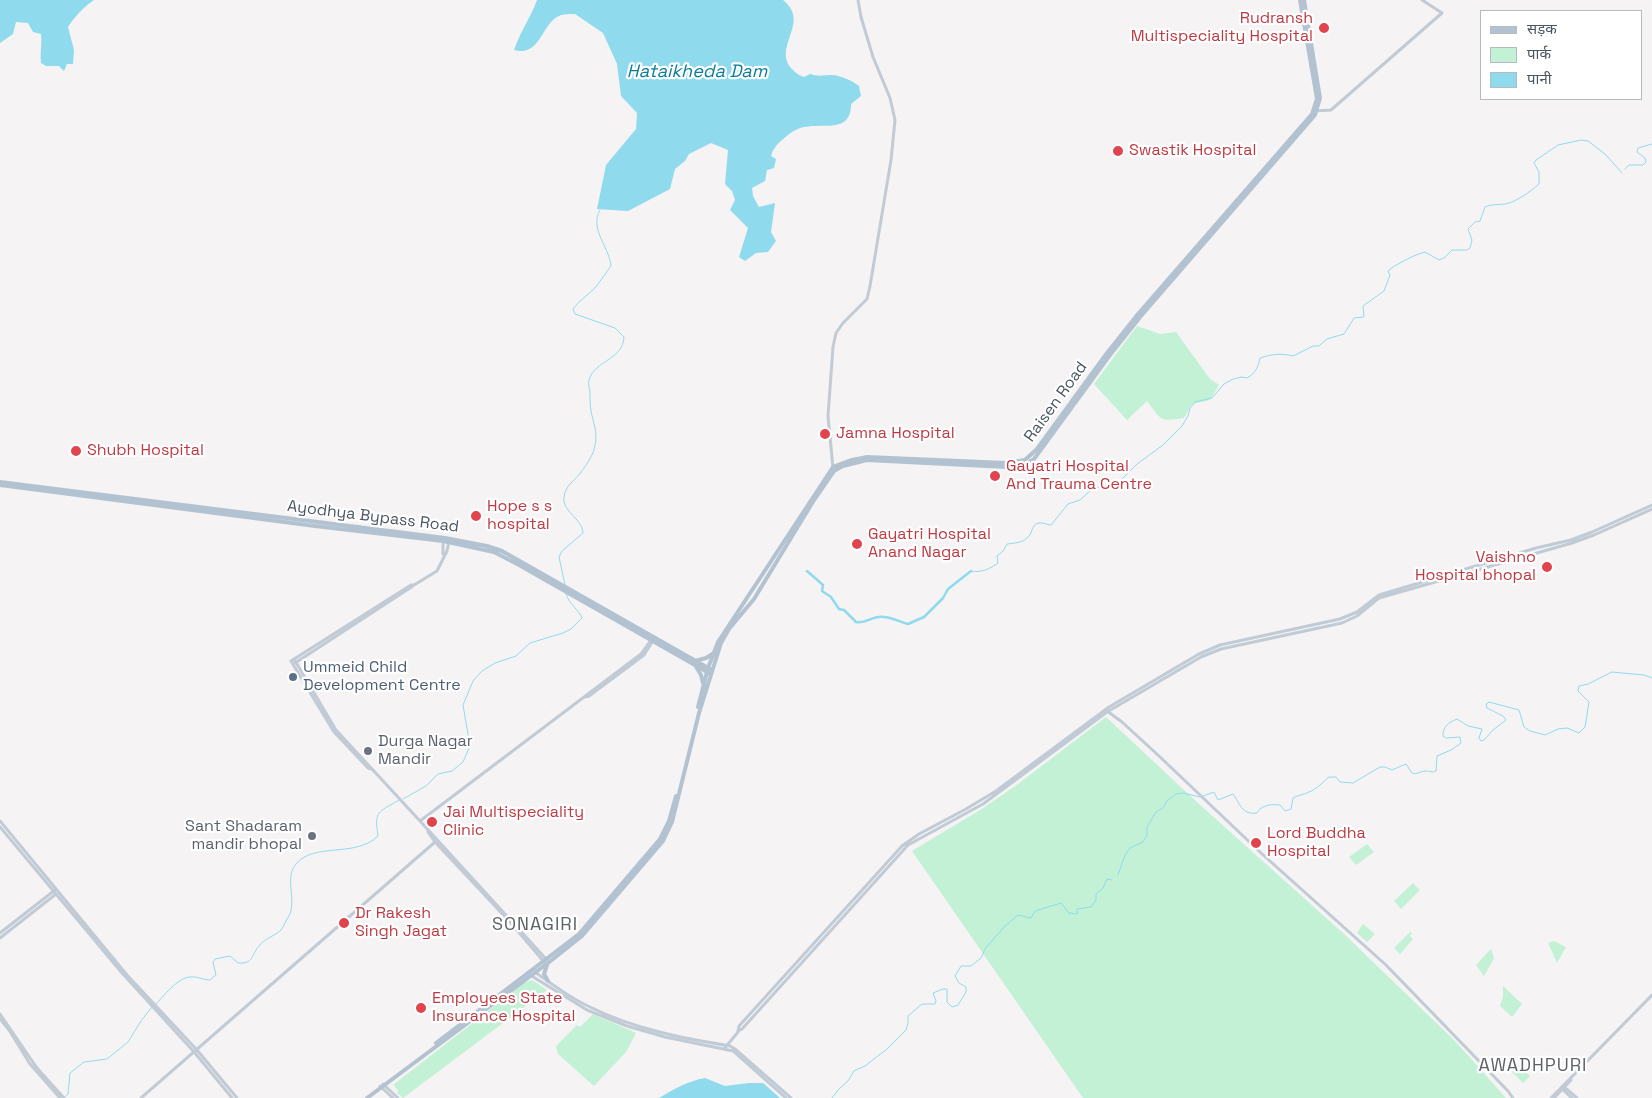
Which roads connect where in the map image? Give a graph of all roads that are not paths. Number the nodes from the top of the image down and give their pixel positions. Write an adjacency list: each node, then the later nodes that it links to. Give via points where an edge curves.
1 (858, 0): 5 (street, via 895,120 867,300 841,326 833,347 828,416)
2 (1302, 0): 4 (main road, via 1320,98)
3 (1422, 0): 4 (street, via 1442,14 1331,110)
4 (1315, 111): 5 (main road, Raisen Road, via 1315,116 1140,316 1034,459 1025,466 1006,468 868,460)
5 (834, 469): 11 (main road); 12 (main road)
6 (0, 483): 8 (main road, Ayodhya Bypass Road)
7 (1652, 507): 18 (street, via 1572,543 1379,598 1357,616 1342,623 1222,648 1182,665)
8 (443, 539): 9 (main road, Ayodhya Bypass Road); 10 (street)
9 (449, 540): 10 (street); 13 (main road, Ayodhya Bypass Road, via 495,549)
10 (444, 554): 20 (street, via 436,572 294,662 333,724)
11 (747, 596): 12 (main road); 14 (main road)
12 (753, 600): 16 (main road, via 730,628)
13 (652, 639): 15 (main road, Ayodhya Bypass Road); 20 (street, via 644,655)
14 (714, 652): 15 (main road); 16 (main road)
15 (695, 662): 16 (main road, Ayodhya Bypass Road); 17 (main road)
16 (710, 671): 17 (main road); 27 (main road, via 672,822 662,841 582,936)
17 (704, 686): 27 (main road, via 669,821 660,839 579,934)
18 (1106, 711): 35 (street, via 983,804 908,846); 40 (street, via 1122,722 1386,965 1508,1091)
19 (0, 821): 24 (street)
20 (420, 821): 22 (street)
21 (0, 826): 24 (street)
22 (428, 831): 23 (street); 27 (street, via 526,936)
23 (434, 842): 27 (street); 36 (street)
24 (56, 892): 25 (street); 26 (street); 36 (street)
25 (0, 933)
26 (0, 938)
27 (546, 962): 28 (main road); 30 (main road, via 544,974)
28 (534, 971): 29 (main road); 30 (street)
29 (529, 974): 32 (street); 37 (main road)
30 (548, 981): 32 (street)
31 (1652, 996): 38 (street)
32 (584, 1006): 35 (street, via 644,1031)
33 (0, 1014): 39 (street)
34 (0, 1019): 39 (street, via 30,1064)
35 (725, 1047): 47 (street); 48 (street, via 743,1055)
36 (196, 1051): 41 (street); 42 (street); 43 (street)
37 (382, 1086): 44 (main road); 45 (street); 46 (street)
38 (1562, 1087): 49 (street); 50 (street); 51 (street)
39 (61, 1097)
40 (1510, 1097)
41 (141, 1098)
42 (232, 1098)
43 (237, 1098)
44 (366, 1098)
45 (393, 1098)
46 (398, 1098)
47 (786, 1098)
48 (791, 1098)
49 (1552, 1098)
50 (1572, 1098)
51 (1577, 1098)

